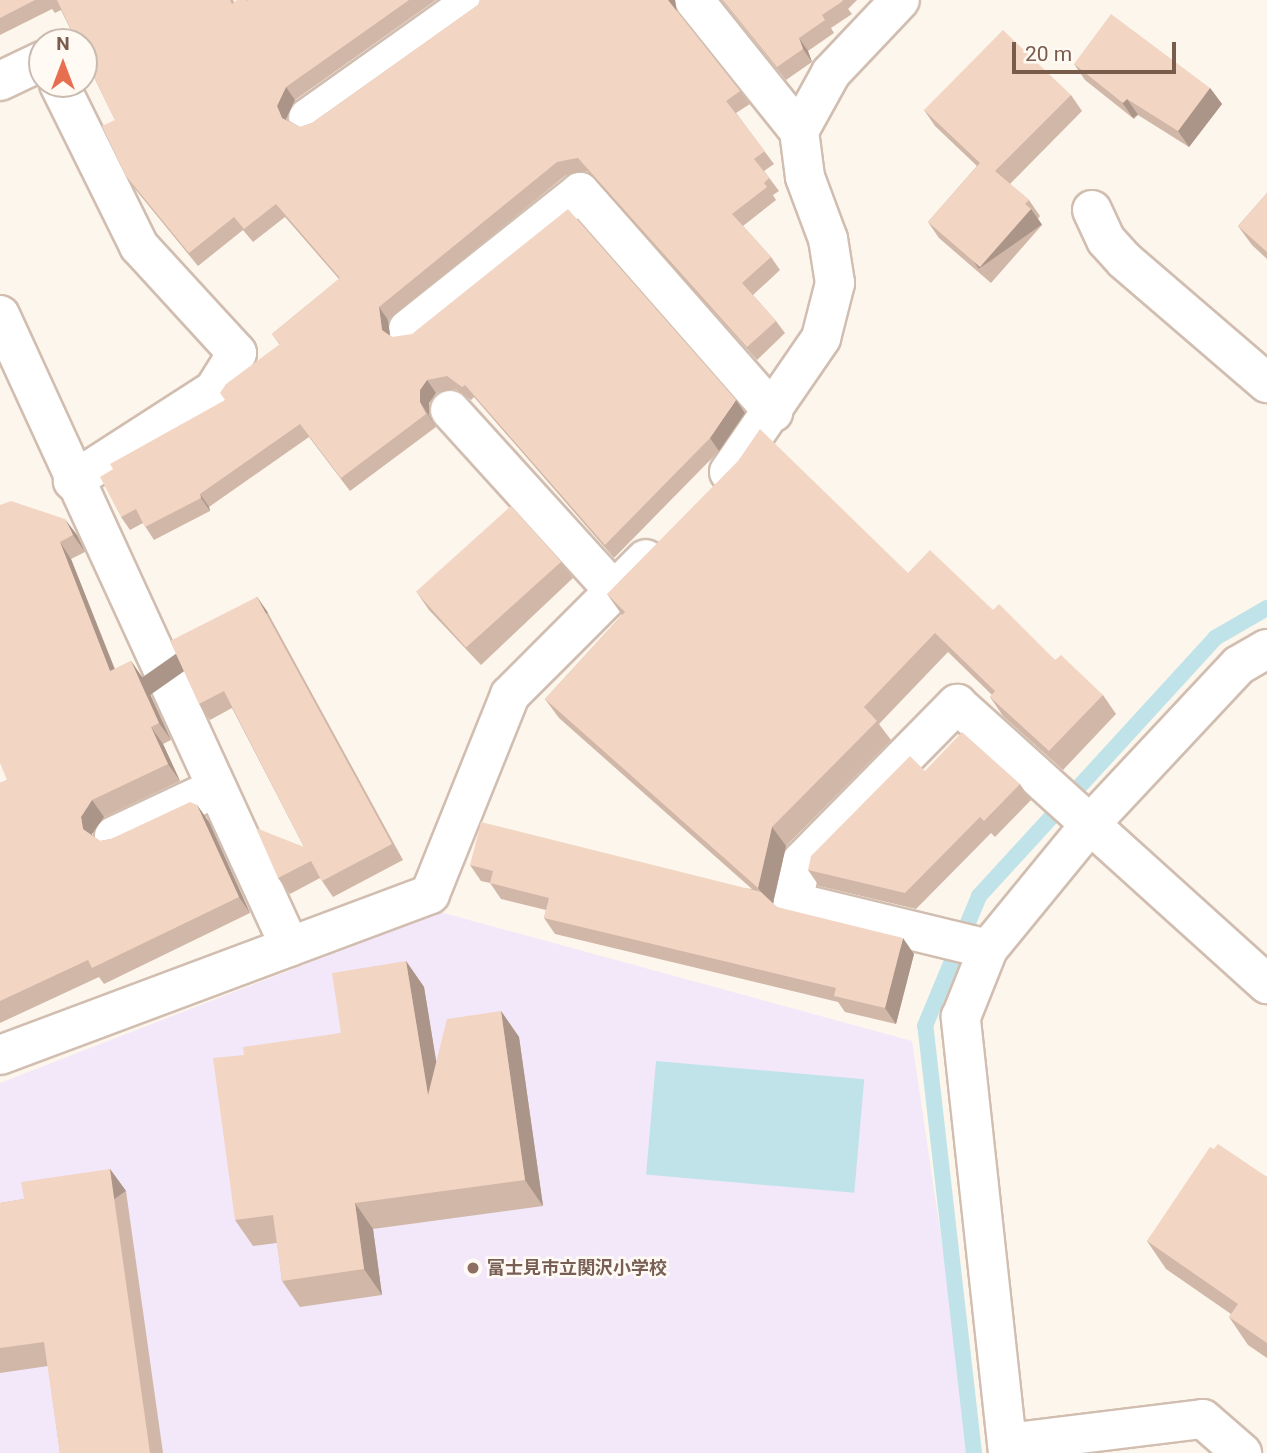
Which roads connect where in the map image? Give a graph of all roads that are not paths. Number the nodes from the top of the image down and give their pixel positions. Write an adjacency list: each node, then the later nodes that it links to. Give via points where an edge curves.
1 (474, 0): 7 (street)
2 (694, 0): 8 (street)
3 (900, 0): 8 (street, via 831,73)
4 (28, 68): 5 (street)
5 (0, 81)
6 (66, 98): 15 (street, via 139,246 237,354 214,390)
7 (308, 118)
8 (799, 131): 14 (street, via 805,177 828,239 835,283 821,338)
9 (1092, 210): 12 (street, via 1106,240 1124,260)
10 (0, 315): 15 (street)
11 (408, 329): 14 (street, via 580,192)
12 (1267, 383)
13 (450, 410): 18 (street)
14 (773, 412): 16 (street, via 736,465)
15 (73, 481): 20 (street)
16 (708, 494)
17 (670, 533): 18 (street)
18 (614, 591): 23 (street, via 510,695 430,894)
19 (1267, 649): 21 (street, via 1239,665)
20 (216, 788): 22 (street); 23 (street)
21 (1087, 819): 24 (street); 24 (street, via 957,704 802,861 793,902); 25 (street)
22 (114, 836)
23 (290, 947): 26 (street)
24 (986, 949): 27 (street, via 961,1017)
25 (1267, 984)
26 (0, 1055)
27 (1007, 1448): 28 (street, via 1203,1419)
28 (1242, 1453)

